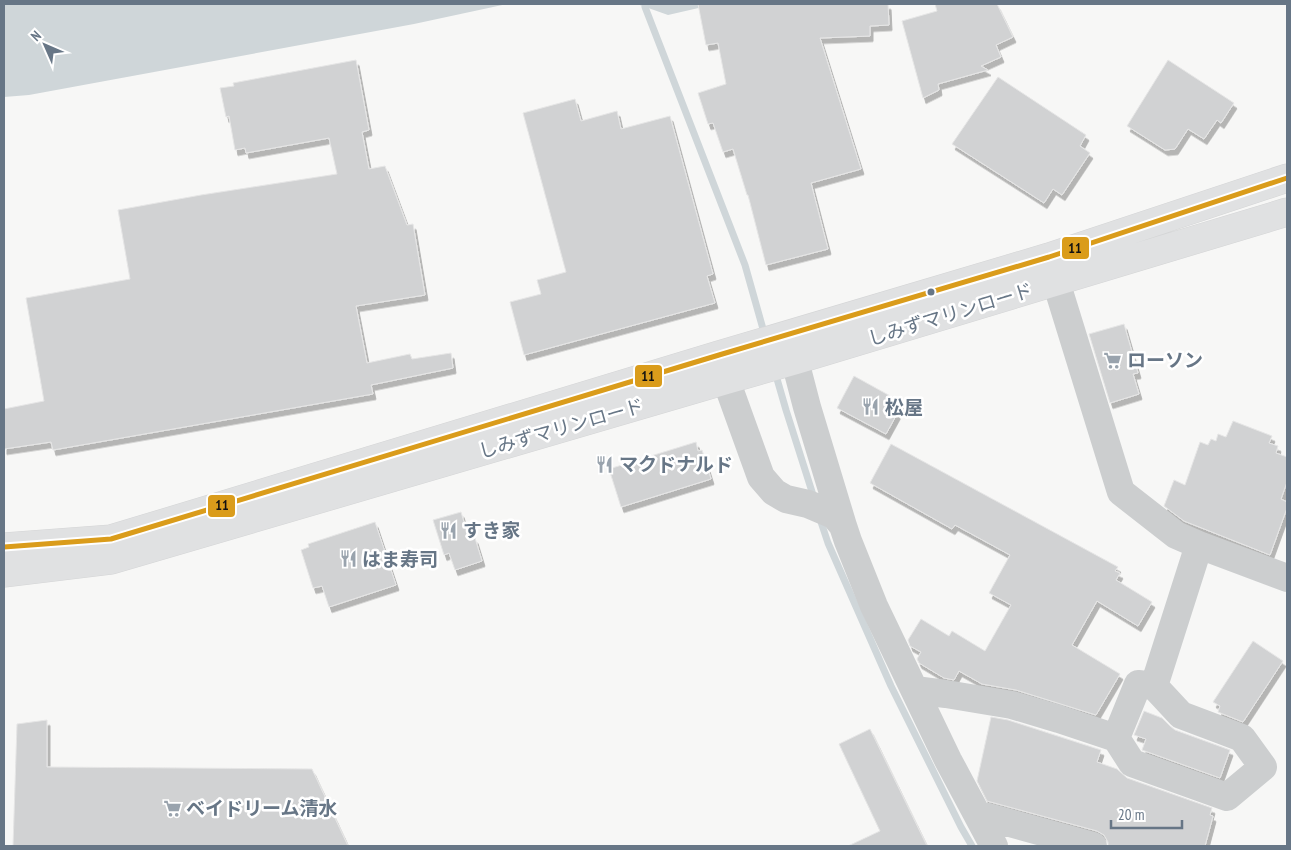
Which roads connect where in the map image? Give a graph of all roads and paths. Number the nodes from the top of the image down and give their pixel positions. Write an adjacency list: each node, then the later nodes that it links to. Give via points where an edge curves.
1 (1287, 178): 3 (highway, しみずマリンロード)
2 (1287, 212): 3 (highway, しみずマリンロード)
3 (1053, 270): 4 (highway, しみずマリンロード); 7 (street, via 1121,492 1176,535)
4 (785, 350): 5 (highway, しみずマリンロード); 6 (street, via 807,407)
5 (723, 367): 6 (street, via 761,477 774,492 786,499 808,504); 8 (highway, しみずマリンロード, via 111,539); 9 (highway, しみずマリンロード, via 111,560)
6 (839, 520): 12 (street, via 874,606)
7 (1198, 545): 10 (street); 11 (street)
8 (4, 547)
9 (4, 573)
10 (1287, 578)
11 (1154, 686): 13 (street, via 1138,684); 13 (street, via 1182,715 1242,738 1263,767 1228,797 1132,763)
12 (915, 690): 13 (street, via 1012,706); 14 (street)
13 (1116, 738)
14 (977, 814): 15 (street); 16 (street)
15 (994, 846)
16 (1092, 846)

